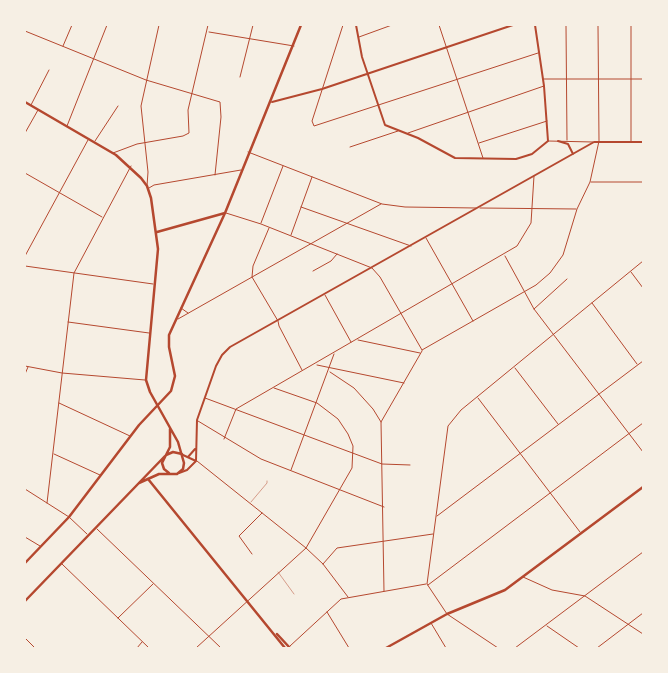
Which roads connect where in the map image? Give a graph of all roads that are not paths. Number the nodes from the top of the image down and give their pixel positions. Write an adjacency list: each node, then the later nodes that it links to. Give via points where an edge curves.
1 (72, 25): 21 (street)
2 (107, 25): 24 (street)
3 (159, 25): 32 (street)
4 (208, 25): 17 (street)
5 (253, 25): 19 (street)
6 (301, 25): 20 (main road)
7 (343, 25): 36 (street)
8 (356, 25): 18 (street)
9 (392, 25): 18 (street)
10 (439, 25): 22 (street)
11 (513, 25): 22 (street)
12 (535, 25): 23 (street)
13 (566, 25): 34 (street)
14 (598, 25): 29 (street)
15 (631, 25): 30 (street)
16 (25, 31): 21 (street)
17 (208, 32): 19 (street); 37 (street)
18 (359, 37): 26 (street)
19 (250, 38): 20 (street); 27 (street)
20 (294, 46): 39 (main road)
21 (63, 47): 24 (street)
22 (447, 47): 26 (street); 33 (street)
23 (538, 53): 28 (street); 33 (street)
24 (93, 59): 32 (street); 46 (street)
25 (49, 70): 40 (street)
26 (368, 73): 36 (street); 42 (street)
27 (240, 76)
28 (543, 79): 34 (street); 35 (street)
29 (598, 79): 30 (street); 34 (street); 54 (street)
30 (630, 79): 31 (street); 58 (street)
31 (643, 79)
32 (146, 80): 37 (street); 56 (street, via 141,106)
33 (458, 80): 42 (street); 44 (street)
34 (567, 80): 51 (street)
35 (544, 86): 44 (street); 45 (street)
36 (322, 89): 39 (street); 42 (street, via 312,125)
37 (192, 94): 56 (street, via 188,113 189,133); 70 (street, via 221,103)
38 (25, 102): 40 (main road)
39 (272, 102): 62 (main road)
40 (30, 106): 43 (main road)
41 (118, 106): 55 (street)
42 (378, 106): 47 (street, via 384,124)
43 (38, 110): 46 (main road); 48 (street)
44 (467, 112): 49 (street); 60 (street)
45 (547, 121): 52 (street); 60 (street)
46 (67, 127): 50 (main road)
47 (398, 131): 49 (street); 61 (street)
48 (25, 133)
49 (406, 134): 65 (street, via 450,157)
50 (88, 139): 55 (main road); 76 (street)
51 (567, 140): 53 (street); 57 (street)
52 (548, 141): 53 (street); 65 (street, via 525,157)
53 (558, 141): 64 (street, via 568,144)
54 (599, 141): 57 (street); 58 (street); 73 (street)
55 (94, 142): 63 (main road)
56 (145, 142): 63 (street); 75 (street)
57 (594, 142): 64 (street)
58 (631, 142): 59 (street)
59 (643, 142)
60 (478, 143): 65 (street)
61 (350, 146)
62 (248, 152): 66 (street); 68 (main road)
63 (113, 153): 67 (main road)
64 (573, 154): 71 (street)
65 (483, 158)
66 (283, 165): 72 (street); 84 (street)
67 (131, 166): 75 (main road); 83 (street)
68 (241, 170): 70 (street); 82 (main road)
69 (25, 173): 76 (street)
70 (215, 175): 75 (street)
71 (534, 176): 79 (street); 80 (street)
72 (312, 177): 77 (street); 78 (street)
73 (590, 182): 74 (street); 81 (street)
74 (643, 182)
75 (148, 187): 87 (main road)
76 (60, 193): 83 (street); 93 (street)
77 (382, 204): 79 (street); 85 (street)
78 (301, 207): 85 (street); 88 (street)
79 (476, 208): 80 (street); 89 (street)
80 (533, 208): 81 (street); 94 (street, via 522,241)
81 (577, 209): 106 (street, via 563,255 550,273)
82 (226, 213): 84 (street); 87 (main road); 109 (main road)
83 (103, 217): 100 (street)
84 (261, 224): 86 (street)
85 (346, 224): 90 (street); 91 (street)
86 (270, 227): 88 (street); 101 (street, via 253,266)
87 (157, 232): 103 (main road)
88 (291, 235): 90 (street)
89 (425, 238): 91 (street); 104 (street)
90 (311, 244): 92 (street); 101 (street)
91 (411, 246): 97 (street)
92 (337, 253): 97 (street); 98 (street, via 332,261)
93 (25, 256)
94 (504, 256): 104 (street); 106 (street)
95 (643, 261): 99 (street)
96 (25, 266): 100 (street)
97 (372, 268): 107 (street); 112 (street)
98 (313, 271)
99 (631, 272): 105 (street); 108 (street)
100 (74, 273): 103 (street); 114 (street)
101 (252, 277): 111 (street); 113 (street)
102 (567, 279): 110 (street)
103 (154, 284): 117 (main road)
104 (453, 285): 112 (street); 116 (street)
105 (643, 288)
106 (525, 293): 110 (street); 116 (street)
107 (325, 295): 113 (street); 120 (street)
108 (592, 303): 118 (street); 126 (street)
109 (181, 307): 111 (street); 115 (main road)
110 (534, 309): 118 (street)
111 (189, 313): 115 (street)
112 (401, 314): 119 (street); 121 (street)
113 (278, 321): 130 (street); 139 (street, via 230,347 222,355)
114 (68, 322): 117 (street); 132 (street)
115 (174, 322): 142 (main road, via 168,341 174,384)
116 (474, 322): 121 (street)
117 (149, 333): 134 (main road)
118 (554, 336): 129 (street); 137 (street)
119 (357, 340): 120 (street); 122 (street)
120 (351, 343): 123 (street)
121 (422, 350): 122 (street)
122 (421, 353): 135 (street)
123 (334, 354): 125 (street); 128 (street)
124 (643, 361): 126 (street)
125 (315, 364): 128 (street); 130 (street)
126 (638, 364): 137 (street)
127 (26, 366): 132 (street); 133 (street)
128 (331, 367): 131 (street); 135 (street)
129 (515, 367): 138 (street); 147 (street)
130 (303, 371): 136 (street)
131 (329, 371): 141 (street); 145 (street, via 354,388)
132 (62, 373): 134 (street); 140 (street)
133 (25, 374)
134 (146, 380): 142 (main road)
135 (405, 383): 145 (street)
136 (273, 388): 141 (street); 143 (street)
137 (598, 394): 147 (street); 150 (street)
138 (477, 397): 158 (street); 181 (street, via 448,426)
139 (205, 398): 143 (street); 144 (street)
140 (59, 402): 151 (street); 155 (street)
141 (317, 403): 149 (street); 157 (street, via 330,410 342,424)
142 (158, 406): 148 (main road); 151 (main road)
143 (236, 409): 149 (street); 152 (street)
144 (197, 420): 152 (street); 153 (street)
145 (381, 422): 162 (street)
146 (643, 423): 150 (street)
147 (558, 425): 158 (street)
148 (170, 429): 156 (main road); 159 (main road, via 170,445)
149 (304, 434): 157 (street); 164 (street)
150 (628, 434): 154 (street); 175 (street)
151 (131, 436): 168 (main road)
152 (224, 439): 164 (street, via 253,456)
153 (196, 446): 160 (street); 161 (street)
154 (643, 452)
155 (53, 454): 168 (street); 176 (street)
156 (182, 454): 159 (main road, via 173,452); 160 (street); 167 (main road, via 184,465)
157 (354, 454): 162 (street); 174 (street, via 351,472)
158 (519, 454): 175 (street); 181 (street)
159 (165, 456): 165 (main road); 166 (main road, via 162,465)
160 (188, 457): 161 (street)
161 (196, 461): 167 (street); 177 (street)
162 (382, 464): 163 (street); 178 (street)
163 (410, 466)
164 (291, 471): 174 (street)
165 (150, 472): 169 (main road); 171 (main road)
166 (171, 474): 167 (main road); 169 (main road)
167 (177, 474)
168 (101, 475): 180 (main road)
169 (148, 479): 171 (main road); 203 (main road)
170 (267, 481): 177 (lane)
171 (140, 483): 182 (main road)
172 (643, 487): 184 (main road)
173 (25, 489): 176 (street)
174 (340, 490): 178 (street); 189 (street)
175 (550, 493): 184 (street); 198 (street)
176 (47, 503): 180 (street)
177 (250, 503): 179 (street)
178 (384, 507): 187 (street)
179 (263, 513): 189 (street); 191 (street, via 239,536)
180 (69, 517): 186 (street); 188 (main road)
181 (436, 517): 183 (street)
182 (97, 528): 186 (main road); 197 (street)
183 (434, 533): 187 (street); 198 (street)
184 (580, 534): 196 (main road)
185 (25, 536): 188 (street)
186 (90, 536): 193 (main road)
187 (384, 542): 194 (street, via 337,548); 199 (street)
188 (40, 547): 192 (main road)
189 (306, 548): 194 (street); 195 (street)
190 (643, 552): 201 (street)
191 (252, 554)
192 (25, 563)
193 (62, 564): 204 (main road); 208 (street)
194 (323, 564): 202 (street)
195 (278, 572): 200 (lane); 203 (street)
196 (522, 577): 201 (street, via 552,590); 207 (main road, via 499,593)
197 (153, 583): 208 (street); 213 (street)
198 (427, 584): 199 (street); 207 (street)
199 (384, 591): 202 (street)
200 (294, 594)
201 (585, 596): 210 (street); 211 (street)
202 (348, 597): 205 (street)
203 (247, 600): 213 (street); 221 (main road)
204 (25, 602)
205 (327, 611): 221 (street); 222 (street)
206 (643, 613): 210 (street)
207 (447, 614): 209 (main road); 225 (street)
208 (118, 618): 215 (street)
209 (431, 623): 223 (main road); 224 (street)
210 (628, 624): 212 (street); 228 (street)
211 (546, 625): 226 (street); 227 (street)
212 (643, 634)
213 (209, 636): 219 (street); 220 (street)
214 (25, 638): 216 (street)
215 (143, 642): 217 (street); 218 (street)
216 (35, 648)
217 (137, 648)
218 (150, 648)
219 (196, 648)
220 (221, 648)
221 (288, 648)
222 (349, 648)
223 (386, 648)
224 (446, 648)
225 (498, 648)
226 (515, 648)
227 (579, 648)
228 (598, 648)

